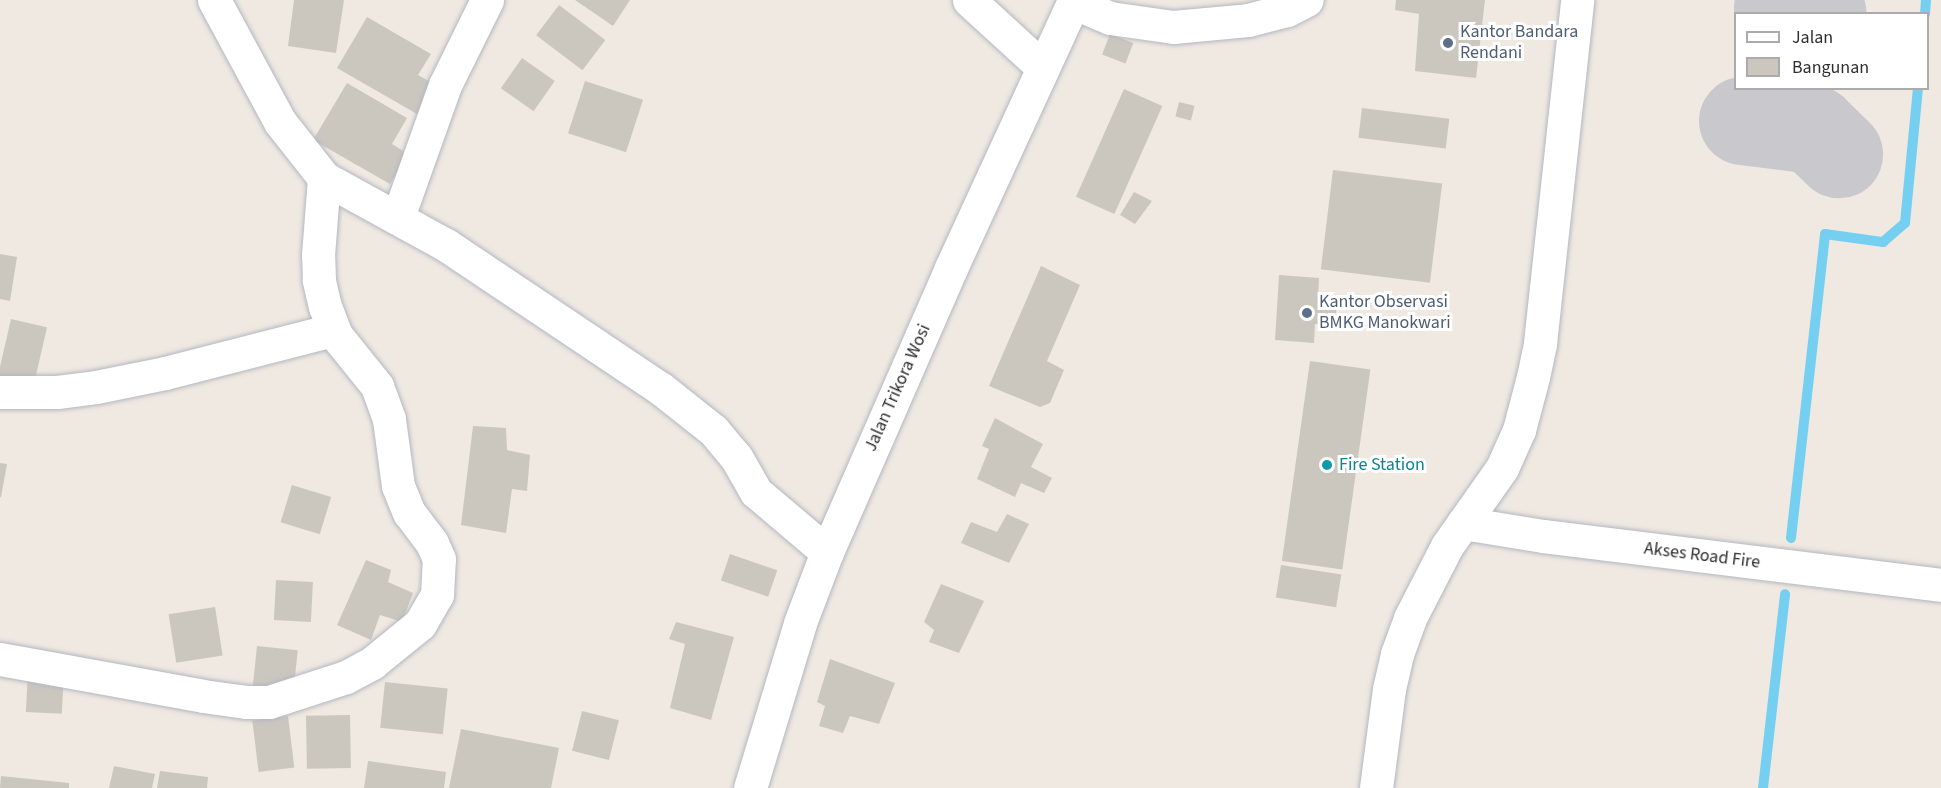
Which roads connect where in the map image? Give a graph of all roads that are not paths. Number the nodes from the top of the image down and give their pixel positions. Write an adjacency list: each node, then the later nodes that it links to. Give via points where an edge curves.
1 (214, 0): 8 (street, via 280,122)
2 (487, 0): 9 (street, via 445,85)
3 (969, 0): 7 (street)
4 (1307, 0): 6 (street, via 1287,10 1248,20 1173,27 1110,18)
5 (1577, 0): 12 (street, via 1540,343 1533,377 1519,430 1502,468)
6 (1074, 1): 7 (street, Jalan Trikora Wosi)
7 (1042, 67): 13 (street, Jalan Trikora Wosi)
8 (324, 177): 9 (street); 10 (street, via 319,280)
9 (398, 217): 13 (street, via 660,388 714,431 736,457 756,492)
10 (333, 330): 11 (street, via 96,387); 15 (street, via 377,386 389,419 398,486 409,513 439,559 437,595 420,624 386,653 346,677 269,702 203,696)
11 (0, 393)
12 (1463, 523): 14 (street, Akses Road Fire); 17 (street, via 1421,591 1397,654)
13 (827, 552): 16 (street, Jalan Trikora Wosi, via 800,623)
14 (1941, 585)
15 (0, 659)
16 (750, 788)
17 (1376, 788)

